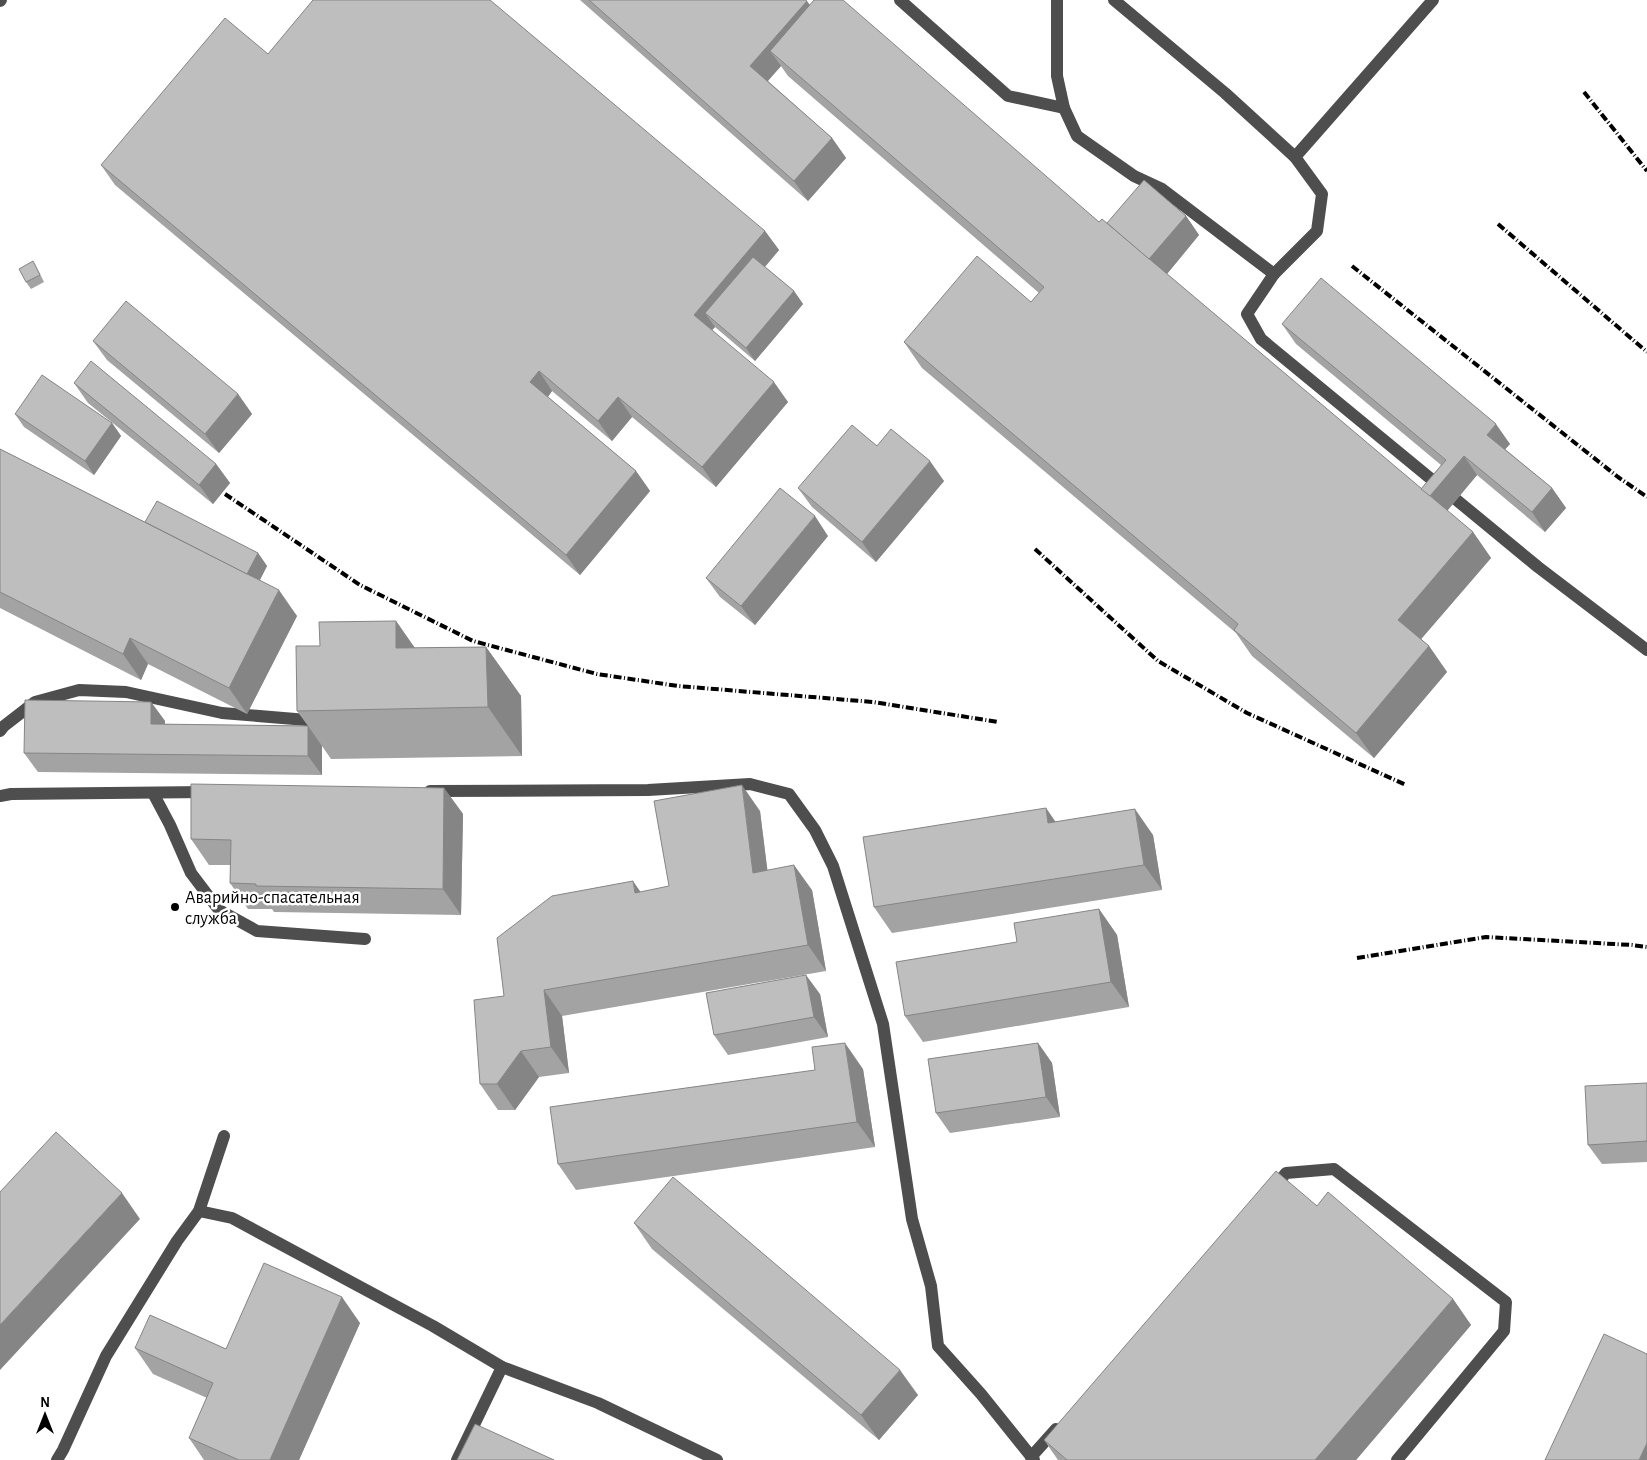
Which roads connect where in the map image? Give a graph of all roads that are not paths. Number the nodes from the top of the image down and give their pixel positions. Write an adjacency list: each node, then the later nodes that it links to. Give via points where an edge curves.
1 (900, 0): 5 (lane, via 1008,96)
2 (1057, 0): 5 (lane, via 1057,76)
3 (1114, 0): 6 (lane)
4 (1433, 0): 6 (lane)
5 (1064, 108): 7 (lane, via 1076,136 1134,176 1162,189)
6 (1295, 157): 7 (lane, via 1322,194 1317,231)
7 (1274, 274): 8 (lane, via 1247,314 1261,339 1538,567)
8 (1647, 650)
9 (319, 721): 10 (lane, via 222,713 126,692 79,690 35,702)
10 (0, 731)
11 (420, 791): 21 (lane, via 648,790 750,784 790,794 815,830 833,866 883,1024 912,1219 931,1286 938,1346)
12 (153, 792): 13 (lane); 14 (lane); 15 (lane, via 191,873 219,910 257,931)
13 (222, 792)
14 (0, 796)
15 (366, 939)
16 (224, 1136): 18 (lane)
17 (1267, 1196): 25 (lane, via 1286,1173 1334,1169 1506,1302 1504,1331)
18 (199, 1211): 19 (lane, via 232,1218 433,1326); 22 (lane, via 106,1356)
19 (502, 1367): 23 (lane); 24 (lane, via 598,1403)
20 (1063, 1421): 21 (lane)
21 (1032, 1458)
22 (57, 1460)
23 (457, 1460)
24 (717, 1460)
25 (1398, 1460)

